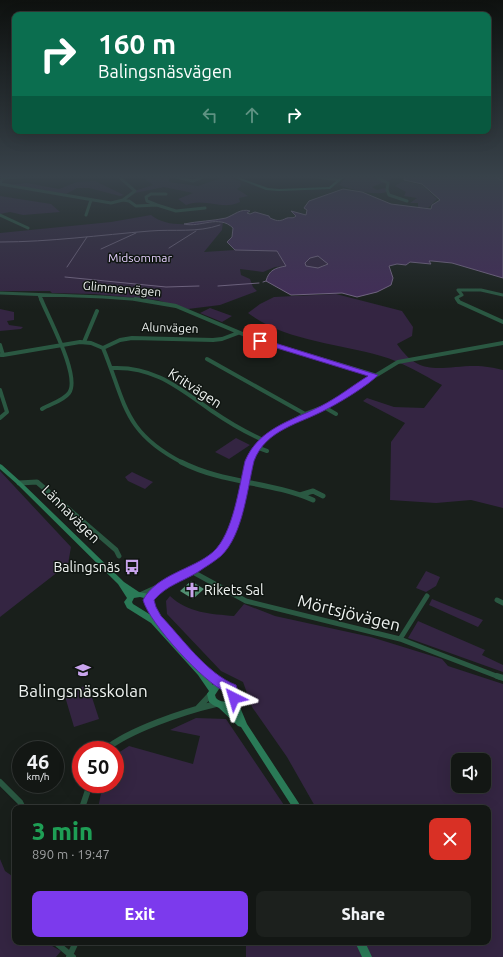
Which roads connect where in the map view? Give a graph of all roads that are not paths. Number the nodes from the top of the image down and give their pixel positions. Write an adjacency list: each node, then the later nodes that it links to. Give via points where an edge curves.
1 (12, 221): 2 (street)
2 (28, 228)
3 (0, 293): 5 (street, Glimmervägen)
4 (503, 295): 7 (street, via 487,290 458,290 462,295 456,298)
5 (39, 296): 8 (street, Glimmervägen, via 100,296 166,304 193,312); 12 (street)
6 (97, 311): 9 (street)
7 (503, 322)
8 (238, 333): 13 (street, Alunvägen, via 214,340 127,338); 17 (street, Glimmervägen)
9 (84, 342): 12 (street); 13 (street)
10 (503, 343): 17 (street, via 398,362)
11 (0, 345): 14 (street)
12 (62, 345): 14 (street); 20 (street, via 72,388 66,396)
13 (103, 348): 16 (street)
14 (1, 355)
15 (207, 359): 21 (street)
16 (112, 368): 24 (street, Kritvägen, via 129,366 165,380 232,425); 28 (street, via 132,421 152,443 203,472)
17 (374, 375): 19 (street)
18 (0, 390): 23 (street, via 7,412)
19 (324, 408): 21 (street); 22 (street)
20 (42, 409)
21 (305, 414): 24 (street, via 283,425)
22 (336, 414)
23 (0, 418)
24 (263, 440): 25 (street)
25 (256, 448): 26 (street); 28 (street)
26 (266, 451)
27 (0, 466): 29 (main road, Lännavägen)
28 (245, 482): 30 (street, via 273,486); 34 (street, via 229,539 217,554)
29 (19, 483): 33 (street, Lännavägen, via 37,482); 36 (main road, Lännavägen)
30 (300, 495): 31 (street, via 313,491); 32 (street)
31 (323, 496)
32 (313, 500)
33 (120, 556)
34 (191, 571): 35 (street); 42 (street, Mörtsjövägen, via 246,601)
35 (178, 576): 37 (street); 40 (street, via 156,591)
36 (120, 582): 37 (main road, Lännavägen); 39 (main road, Lännavägen)
37 (140, 594): 39 (main road); 40 (main road, Lännavägen)
38 (427, 596): 42 (street)
39 (130, 598): 41 (main road, Lännavägen, via 129,604)
40 (148, 601): 41 (main road, via 145,607); 44 (main road, Lännavägen, via 158,618 205,671)
41 (137, 609): 45 (main road, Lännavägen, via 154,621 201,673)
42 (400, 639): 43 (street, Mörtsjövägen)
43 (503, 678)
44 (223, 685): 45 (main road); 46 (main road, Lännavägen, via 233,690)
45 (211, 692): 47 (main road, Lännavägen, via 212,700); 48 (street)
46 (233, 700): 47 (main road); 49 (main road, Lännavägen)
47 (219, 705): 48 (street); 49 (main road, Lännavägen)
48 (198, 708): 50 (street)
49 (244, 726): 55 (main road, Lännavägen)
50 (116, 741)
51 (0, 782): 53 (street)
52 (87, 793): 54 (street)
53 (22, 805)
54 (83, 805)
55 (296, 805)
56 (58, 945): 59 (street)
57 (75, 945): 59 (street)
58 (361, 945): 60 (main road)
59 (71, 956)
60 (367, 957)

